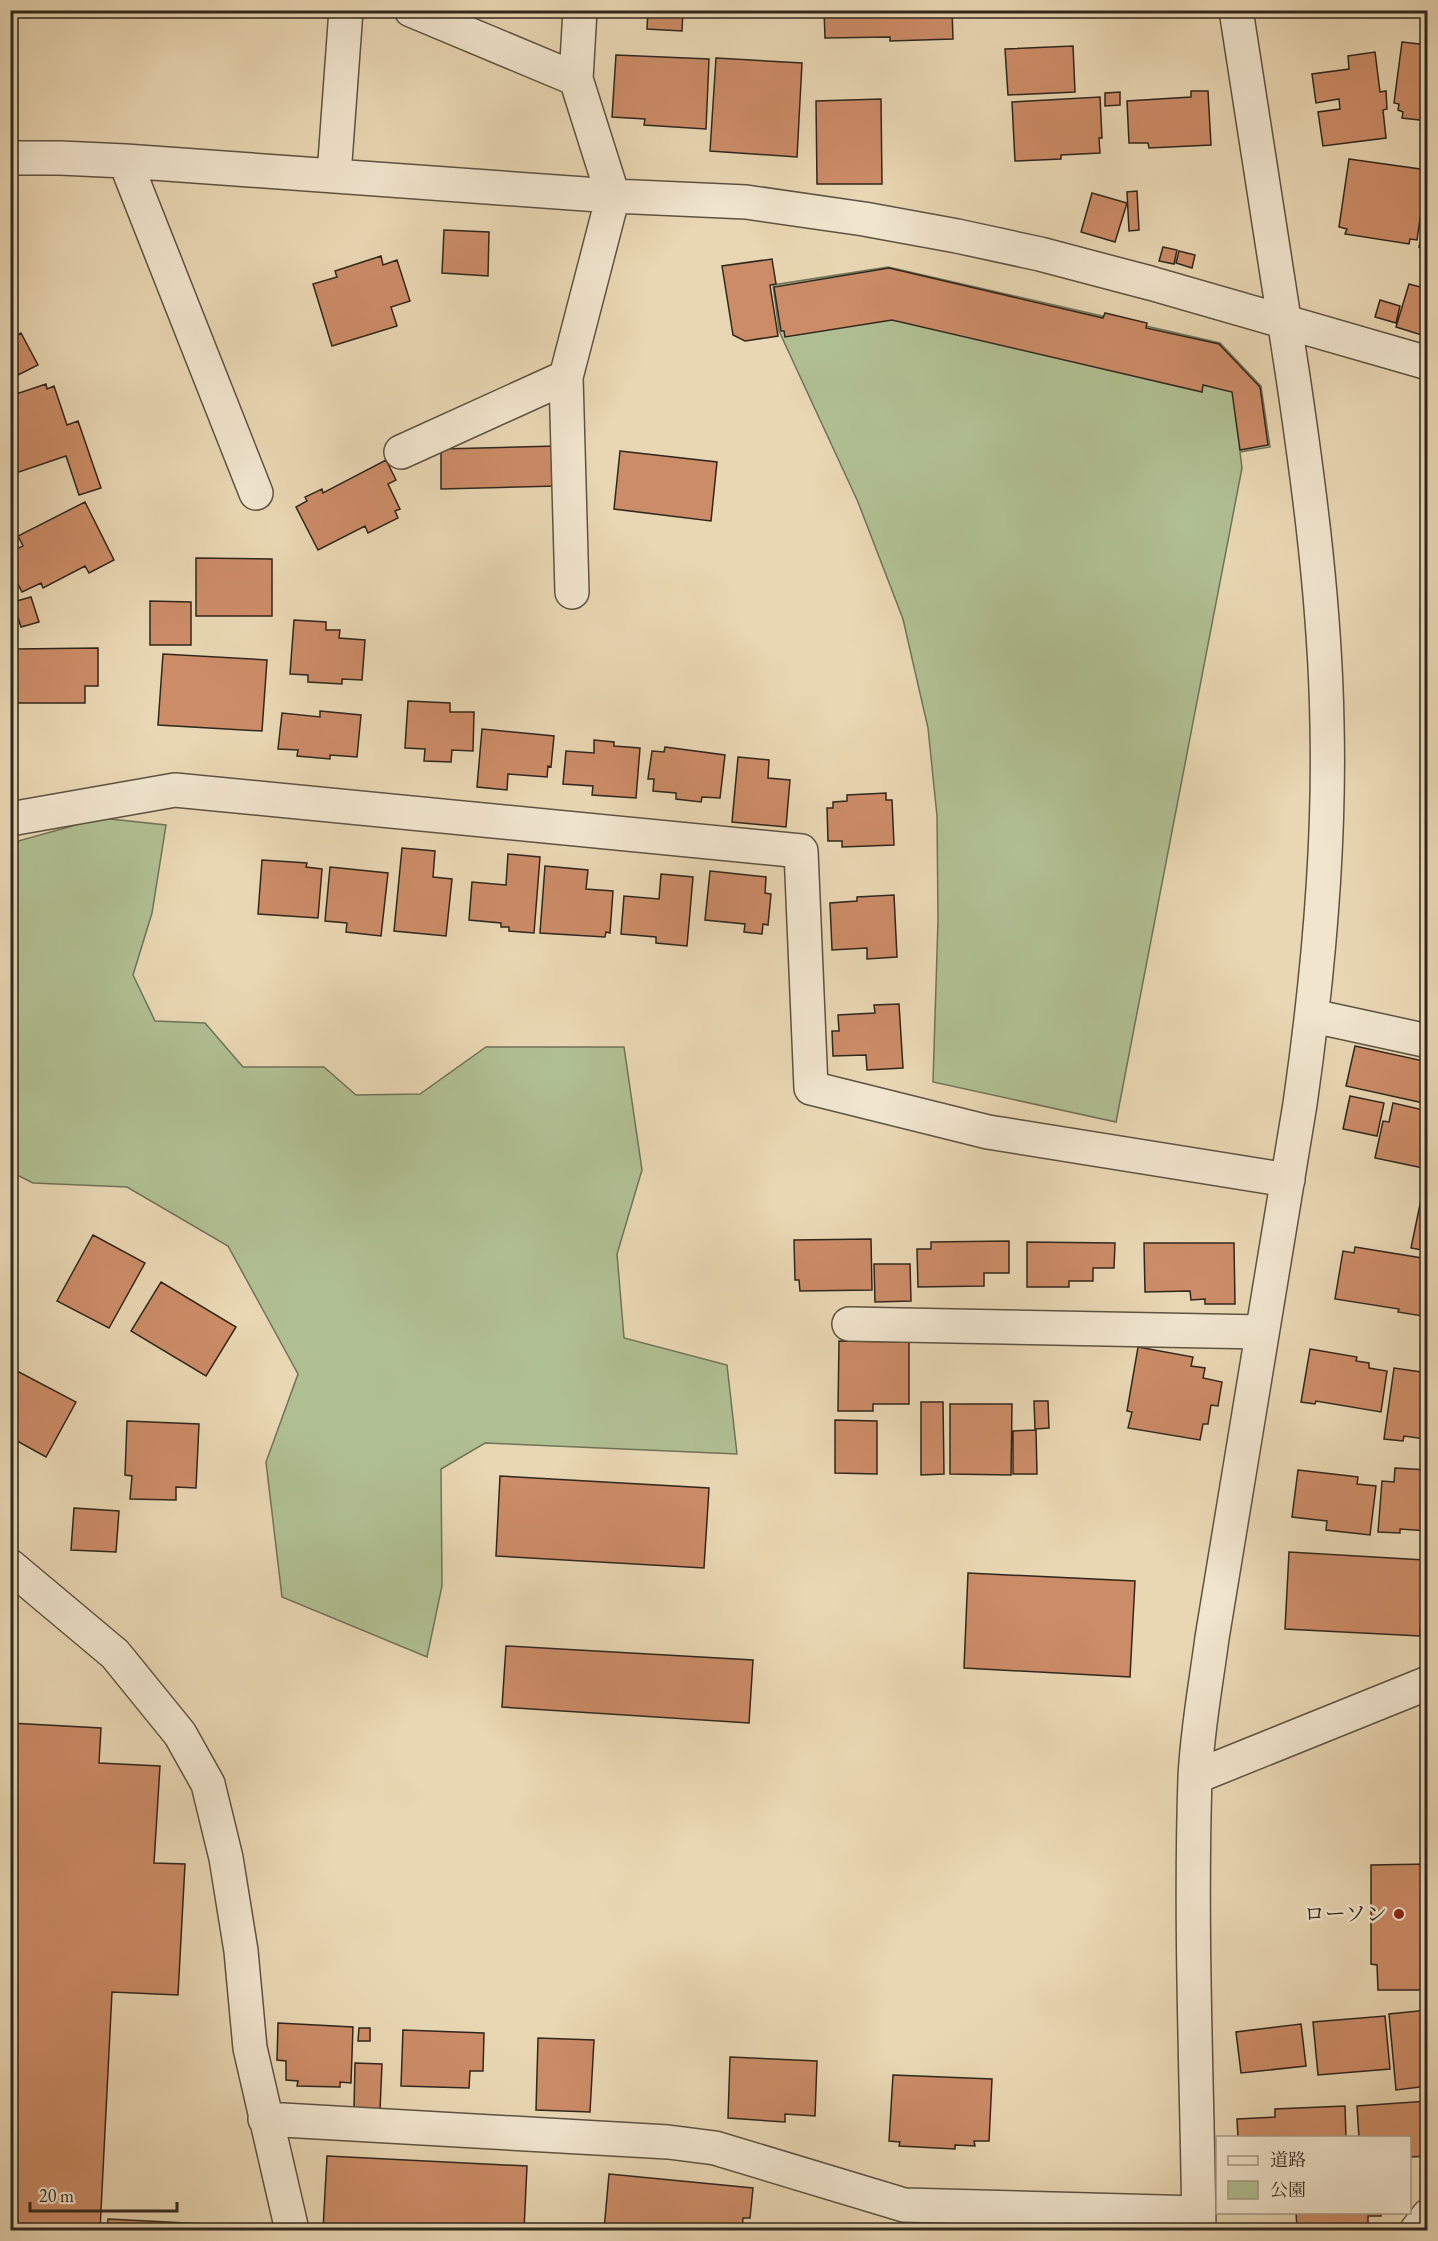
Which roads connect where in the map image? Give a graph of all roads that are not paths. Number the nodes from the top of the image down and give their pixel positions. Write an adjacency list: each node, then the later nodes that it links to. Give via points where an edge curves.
1 (346, 10): 8 (street)
2 (411, 10): 5 (street)
3 (580, 10): 5 (street)
4 (1236, 10): 10 (street)
5 (576, 79): 9 (street)
6 (10, 158): 7 (street)
7 (125, 161): 8 (street); 14 (street)
8 (334, 175): 9 (street)
9 (612, 196): 10 (street, via 746,202 957,236 1139,280); 12 (street)
10 (1285, 323): 11 (street); 17 (street, via 1309,485 1323,620 1328,723 1322,897)
11 (1428, 363)
12 (566, 377): 13 (street); 15 (street)
13 (401, 452)
14 (256, 493)
15 (572, 592)
16 (10, 819): 19 (street, via 175,790 801,851 811,1088 987,1132)
17 (1312, 1016): 18 (street); 19 (street)
18 (1428, 1041)
19 (1288, 1180): 21 (street)
20 (849, 1324): 21 (street)
21 (1261, 1332): 24 (street, via 1201,1714)
22 (11, 1566): 25 (street, via 115,1654 180,1734 208,1784 240,1940 249,2048)
23 (1428, 1683): 24 (street)
24 (1196, 1777): 27 (street)
25 (265, 2119): 27 (street, via 668,2142 715,2148 904,2205); 28 (street)
26 (1428, 2216): 29 (street)
27 (1199, 2222)
28 (292, 2230)
29 (1418, 2230)

